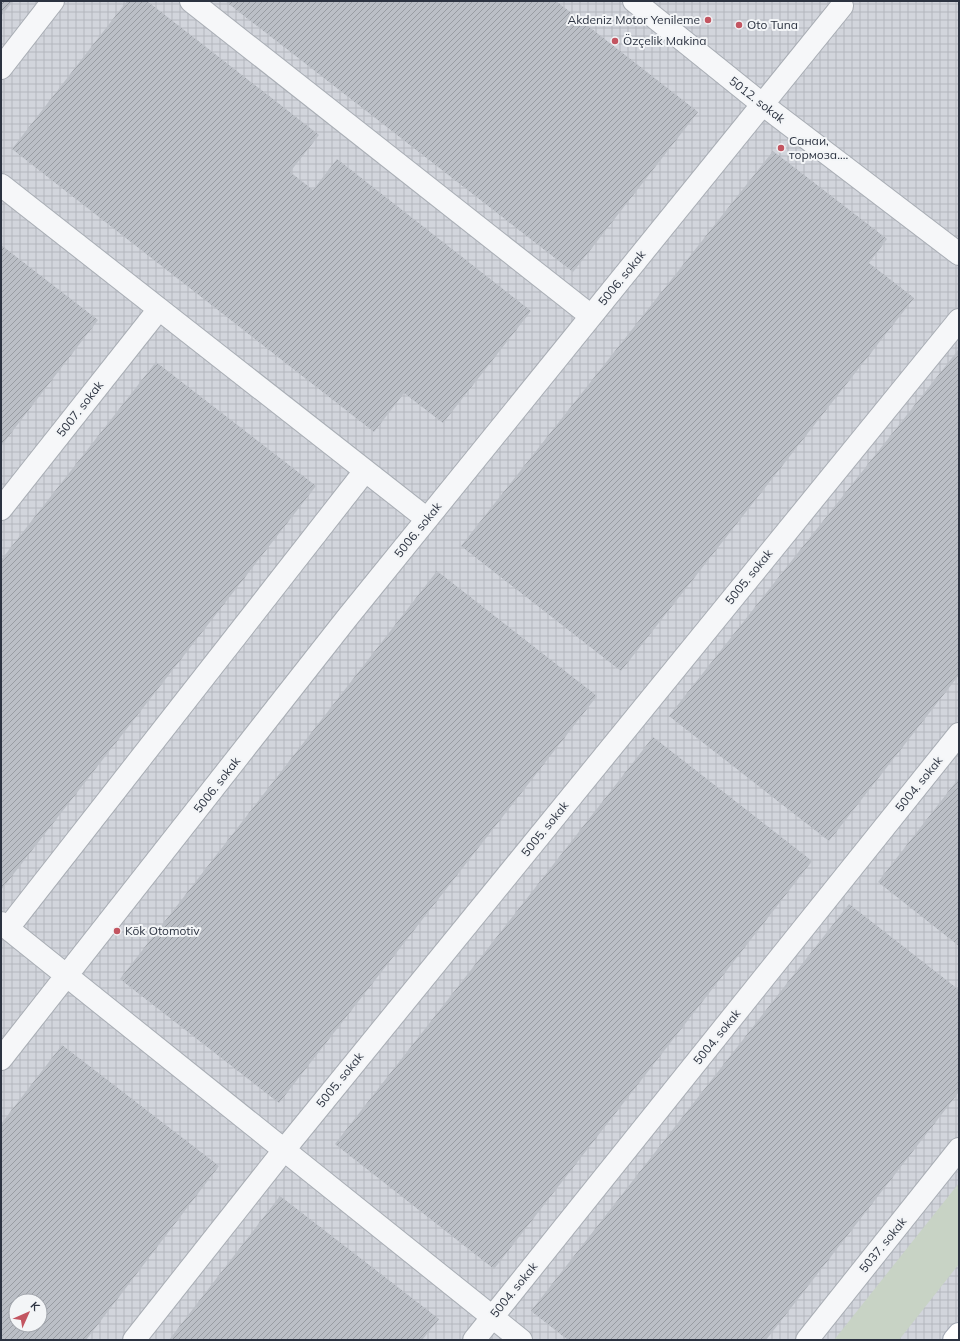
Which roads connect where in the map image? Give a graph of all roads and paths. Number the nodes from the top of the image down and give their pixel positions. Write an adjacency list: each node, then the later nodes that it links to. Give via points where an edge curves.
1 (53, 1): 5 (street)
2 (191, 1): 10 (street)
3 (634, 1): 6 (street, 5012. sokak)
4 (845, 3): 6 (street, 5006. sokak)
5 (1, 68)
6 (762, 104): 8 (street, 5012. sokak); 10 (street, 5006. sokak)
7 (1, 185): 9 (street)
8 (959, 254)
9 (159, 309): 12 (street); 13 (street, 5007. sokak)
10 (591, 316): 14 (street, 5006. sokak)
11 (959, 320): 20 (street, 5005. sokak)
12 (365, 471): 14 (street); 16 (street)
13 (1, 509)
14 (427, 520): 17 (street, 5006. sokak)
15 (959, 734): 21 (street, 5004. sokak)
16 (4, 925): 17 (street)
17 (68, 976): 18 (street, 5006. sokak); 20 (street)
18 (1, 1059)
19 (959, 1149): 26 (street, 5037. sokak)
20 (284, 1150): 21 (street); 23 (street, 5005. sokak)
21 (492, 1317): 24 (street, 5004. sokak); 25 (street)
22 (959, 1334): 27 (main road)
23 (134, 1340)
24 (474, 1340)
25 (521, 1340)
26 (807, 1340)
27 (954, 1340)

